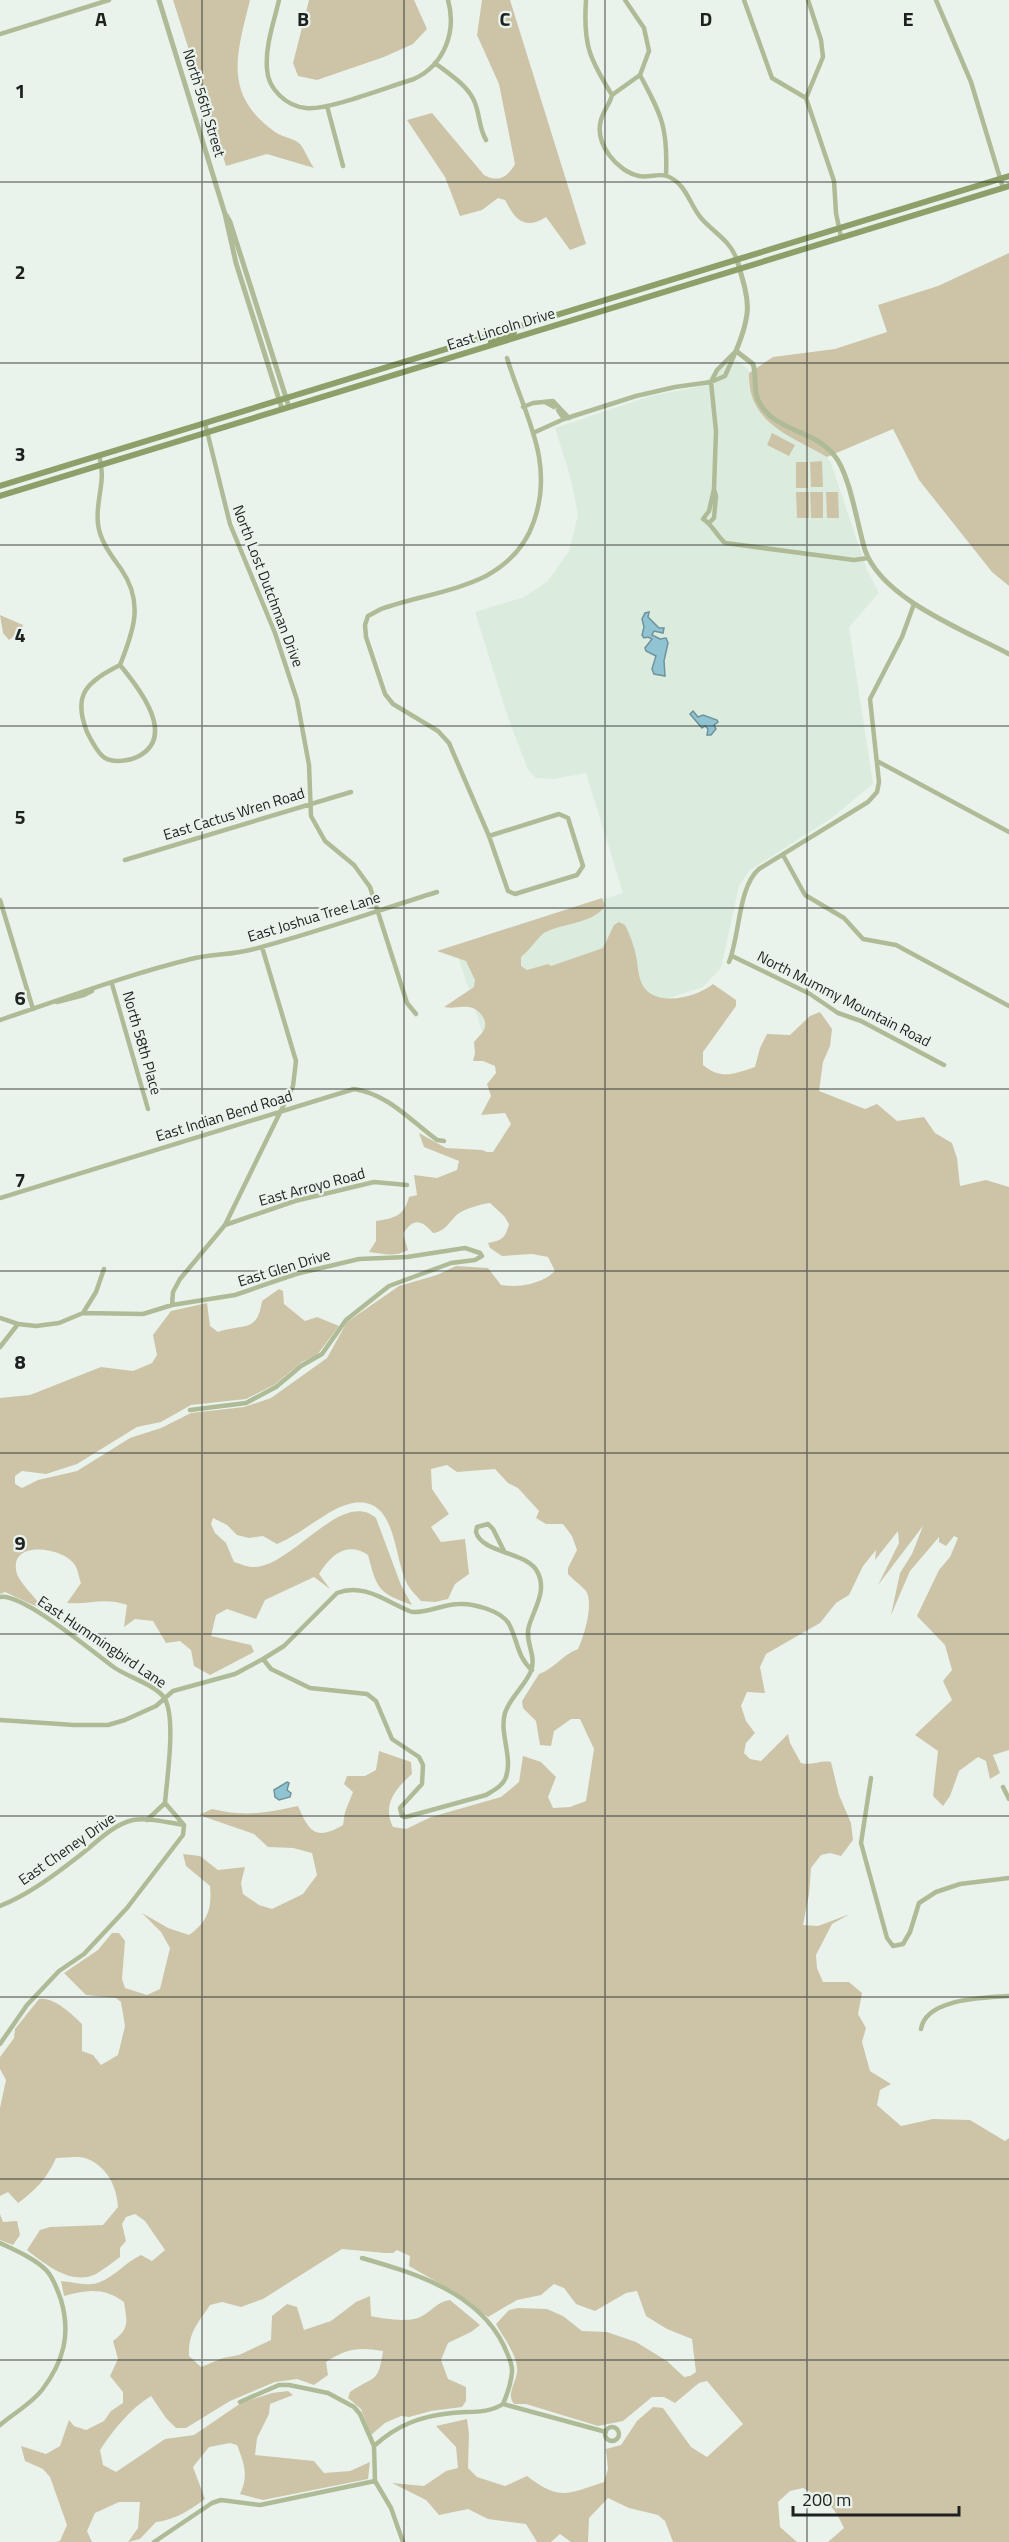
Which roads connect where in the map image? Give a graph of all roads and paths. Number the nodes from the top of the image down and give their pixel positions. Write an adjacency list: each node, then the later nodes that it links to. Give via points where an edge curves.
1 (109, 0): 10 (street)
2 (159, 0): 33 (street, North 56th Street, via 232,247)
3 (279, 0): 15 (street, via 266,61 269,81 277,93 295,106)
4 (448, 0): 11 (street, via 452,13 450,37)
5 (586, 0): 13 (street, via 585,37 595,68)
6 (625, 0): 12 (street, via 644,28 649,51)
7 (744, 0): 14 (street, via 772,78)
8 (808, 0): 14 (street, via 823,57)
9 (936, 0): 20 (street, via 971,82)
10 (0, 34)
11 (435, 63): 15 (street, via 414,79); 16 (street, via 466,88 475,102)
12 (640, 75): 13 (street); 18 (street, via 660,113 667,144)
13 (612, 95): 18 (street, via 600,128 612,159 639,176)
14 (806, 98): 22 (street, via 834,181)
15 (327, 106): 17 (street)
16 (486, 140)
17 (343, 166)
18 (666, 176): 24 (street, via 684,188 702,219 732,247)
19 (1009, 176): 20 (main road, East Lincoln Drive)
20 (1001, 179): 21 (street); 22 (main road, East Lincoln Drive)
21 (1006, 187): 23 (main road, East Lincoln Drive)
22 (839, 229): 23 (street); 24 (main road, East Lincoln Drive)
23 (841, 237): 25 (main road, East Lincoln Drive)
24 (737, 260): 25 (street); 26 (main road, East Lincoln Drive)
25 (740, 268): 27 (main road, East Lincoln Drive); 30 (street, via 748,296 748,317)
26 (630, 292): 27 (main road); 28 (main road, East Lincoln Drive)
27 (633, 301): 29 (main road, East Lincoln Drive)
28 (528, 324): 29 (main road); 33 (main road, East Lincoln Drive)
29 (488, 345): 35 (main road, East Lincoln Drive)
30 (736, 351): 32 (street); 32 (street, via 725,376); 48 (street, via 753,364 755,390 766,412 785,427 823,445 837,458)
31 (507, 357): 36 (street, East Lincoln Drive)
32 (711, 382): 38 (street, via 636,396); 45 (street, via 716,431)
33 (282, 399): 35 (street, North 56th Street); 37 (street, North 56th Street); 39 (main road, East Lincoln Drive)
34 (542, 401): 36 (street); 38 (street); 38 (street, via 553,401)
35 (289, 407): 37 (main road, East Lincoln Drive)
36 (523, 407): 41 (street, East Lincoln Drive)
37 (282, 409): 40 (main road, East Lincoln Drive)
38 (566, 418): 41 (street)
39 (205, 423): 40 (street, North Lost Dutchman Drive); 42 (main road, East Lincoln Drive)
40 (208, 432): 43 (main road, East Lincoln Drive); 54 (street, North Lost Dutchman Drive, via 230,524 275,633 297,700 309,765)
41 (533, 432): 56 (street, East Lincoln Drive, via 542,466 542,494 532,526 517,552 485,576 373,613 365,625 388,699 450,743)
42 (99, 455): 43 (street); 44 (main road, East Lincoln Drive)
43 (102, 465): 46 (main road, East Lincoln Drive); 51 (street, via 98,526 109,553 130,584 136,608 131,638)
44 (0, 486)
45 (714, 489): 47 (street, via 714,518); 47 (street, via 703,519)
46 (0, 496)
47 (709, 523): 48 (street, via 725,543 854,560)
48 (868, 558): 49 (street, via 889,587)
49 (914, 604): 50 (street); 52 (street, via 870,699)
50 (1009, 654)
51 (120, 665): 51 (street, via 140,690 155,730 154,743 131,760 105,759 88,735 81,716 82,695 98,676)
52 (877, 761): 55 (street); 57 (street, via 879,782 872,799)
53 (351, 792): 54 (street, East Cactus Wren Road)
54 (309, 804): 58 (street, East Cactus Wren Road); 61 (street, North Lost Dutchman Drive, via 325,841 364,877)
55 (1009, 832)
56 (489, 836): 56 (street, East Lincoln Drive, via 510,893 577,875 583,866 568,818 563,814)
57 (783, 855): 63 (street, via 749,878); 66 (street, via 805,895 844,918 863,939 896,945)
58 (125, 860)
59 (437, 892): 61 (street, East Joshua Tree Lane)
60 (0, 900): 67 (street)
61 (378, 910): 62 (street, East Joshua Tree Lane); 68 (street, North Lost Dutchman Drive, via 407,1003)
62 (262, 947): 65 (street, East Joshua Tree Lane, via 190,959); 72 (street, via 296,1061 293,1086)
63 (732, 956): 64 (street); 70 (street, North Mummy Mountain Road)
64 (729, 962)
65 (112, 984): 67 (street, East Joshua Tree Lane); 71 (street, North 58th Place)
66 (1009, 1006)
67 (33, 1009): 69 (street, East Joshua Tree Lane)
68 (417, 1014)
69 (0, 1020)
70 (944, 1065)
71 (148, 1109)
72 (281, 1110): 73 (street, East Indian Bend Road, via 362,1090 399,1109 437,1140); 75 (street, East Indian Bend Road); 76 (street)
73 (444, 1141)
74 (407, 1185): 76 (street, East Arroyo Road, via 374,1182 295,1201)
75 (0, 1198)
76 (225, 1225): 78 (street, via 180,1279 172,1292)
77 (104, 1269): 79 (street)
78 (172, 1305): 79 (street, East Glen Drive, via 143,1314); 83 (street, East Glen Drive, via 235,1295 296,1274 359,1259 465,1248 482,1256 389,1286 346,1320 322,1354 246,1403)
79 (83, 1313): 81 (street, East Glen Drive, via 59,1323)
80 (0, 1318): 81 (street, East Glen Drive)
81 (18, 1324): 82 (street)
82 (0, 1347)
83 (190, 1410)
84 (504, 1551): 84 (street, via 488,1524 477,1527 480,1540); 87 (street, via 529,1562 541,1581 528,1631)
85 (0, 1597): 88 (street, East Hummingbird Lane, via 14,1599 36,1611 118,1670)
86 (263, 1659): 87 (street, via 284,1646 337,1593 356,1590 368,1591 412,1612 460,1604 502,1615 520,1656); 87 (street, via 271,1669 310,1688 367,1694 376,1701 392,1739 419,1757 423,1765 422,1784 400,1808 406,1817 486,1795 501,1785 508,1771 505,1714); 88 (street, via 235,1674 173,1691)
87 (532, 1670)
88 (165, 1698): 89 (street, via 145,1712 108,1725); 93 (street, East Hummingbird Lane, via 170,1724)
89 (0, 1720)
90 (871, 1778): 96 (street, via 861,1843 887,1938 893,1946 903,1944 919,1903 936,1892 960,1884)
91 (1003, 1787): 92 (street)
92 (1009, 1799)
93 (165, 1803): 94 (street); 95 (street)
94 (147, 1820): 95 (street, East Cheney Drive); 97 (street, East Cheney Drive, via 122,1824 68,1864)
95 (184, 1825): 100 (street, via 183,1835 128,1908 84,1954 59,1971 27,2005)
96 (1009, 1878)
97 (0, 1906)
98 (1009, 1996): 99 (street, via 930,2011)
99 (921, 2029)
100 (0, 2044)
101 (0, 2243): 105 (street, via 47,2271 57,2289 67,2326 60,2359 42,2390)
102 (362, 2258): 104 (street, via 434,2283 488,2321 512,2366)
103 (240, 2402): 107 (street, via 279,2385 314,2388 357,2410)
104 (503, 2404): 106 (street); 107 (street, via 415,2420 392,2431)
105 (0, 2425)
106 (606, 2432)
107 (374, 2446): 108 (street)
108 (375, 2481): 109 (street, via 260,2505 221,2500); 110 (street)
109 (154, 2542)
110 (403, 2542)

